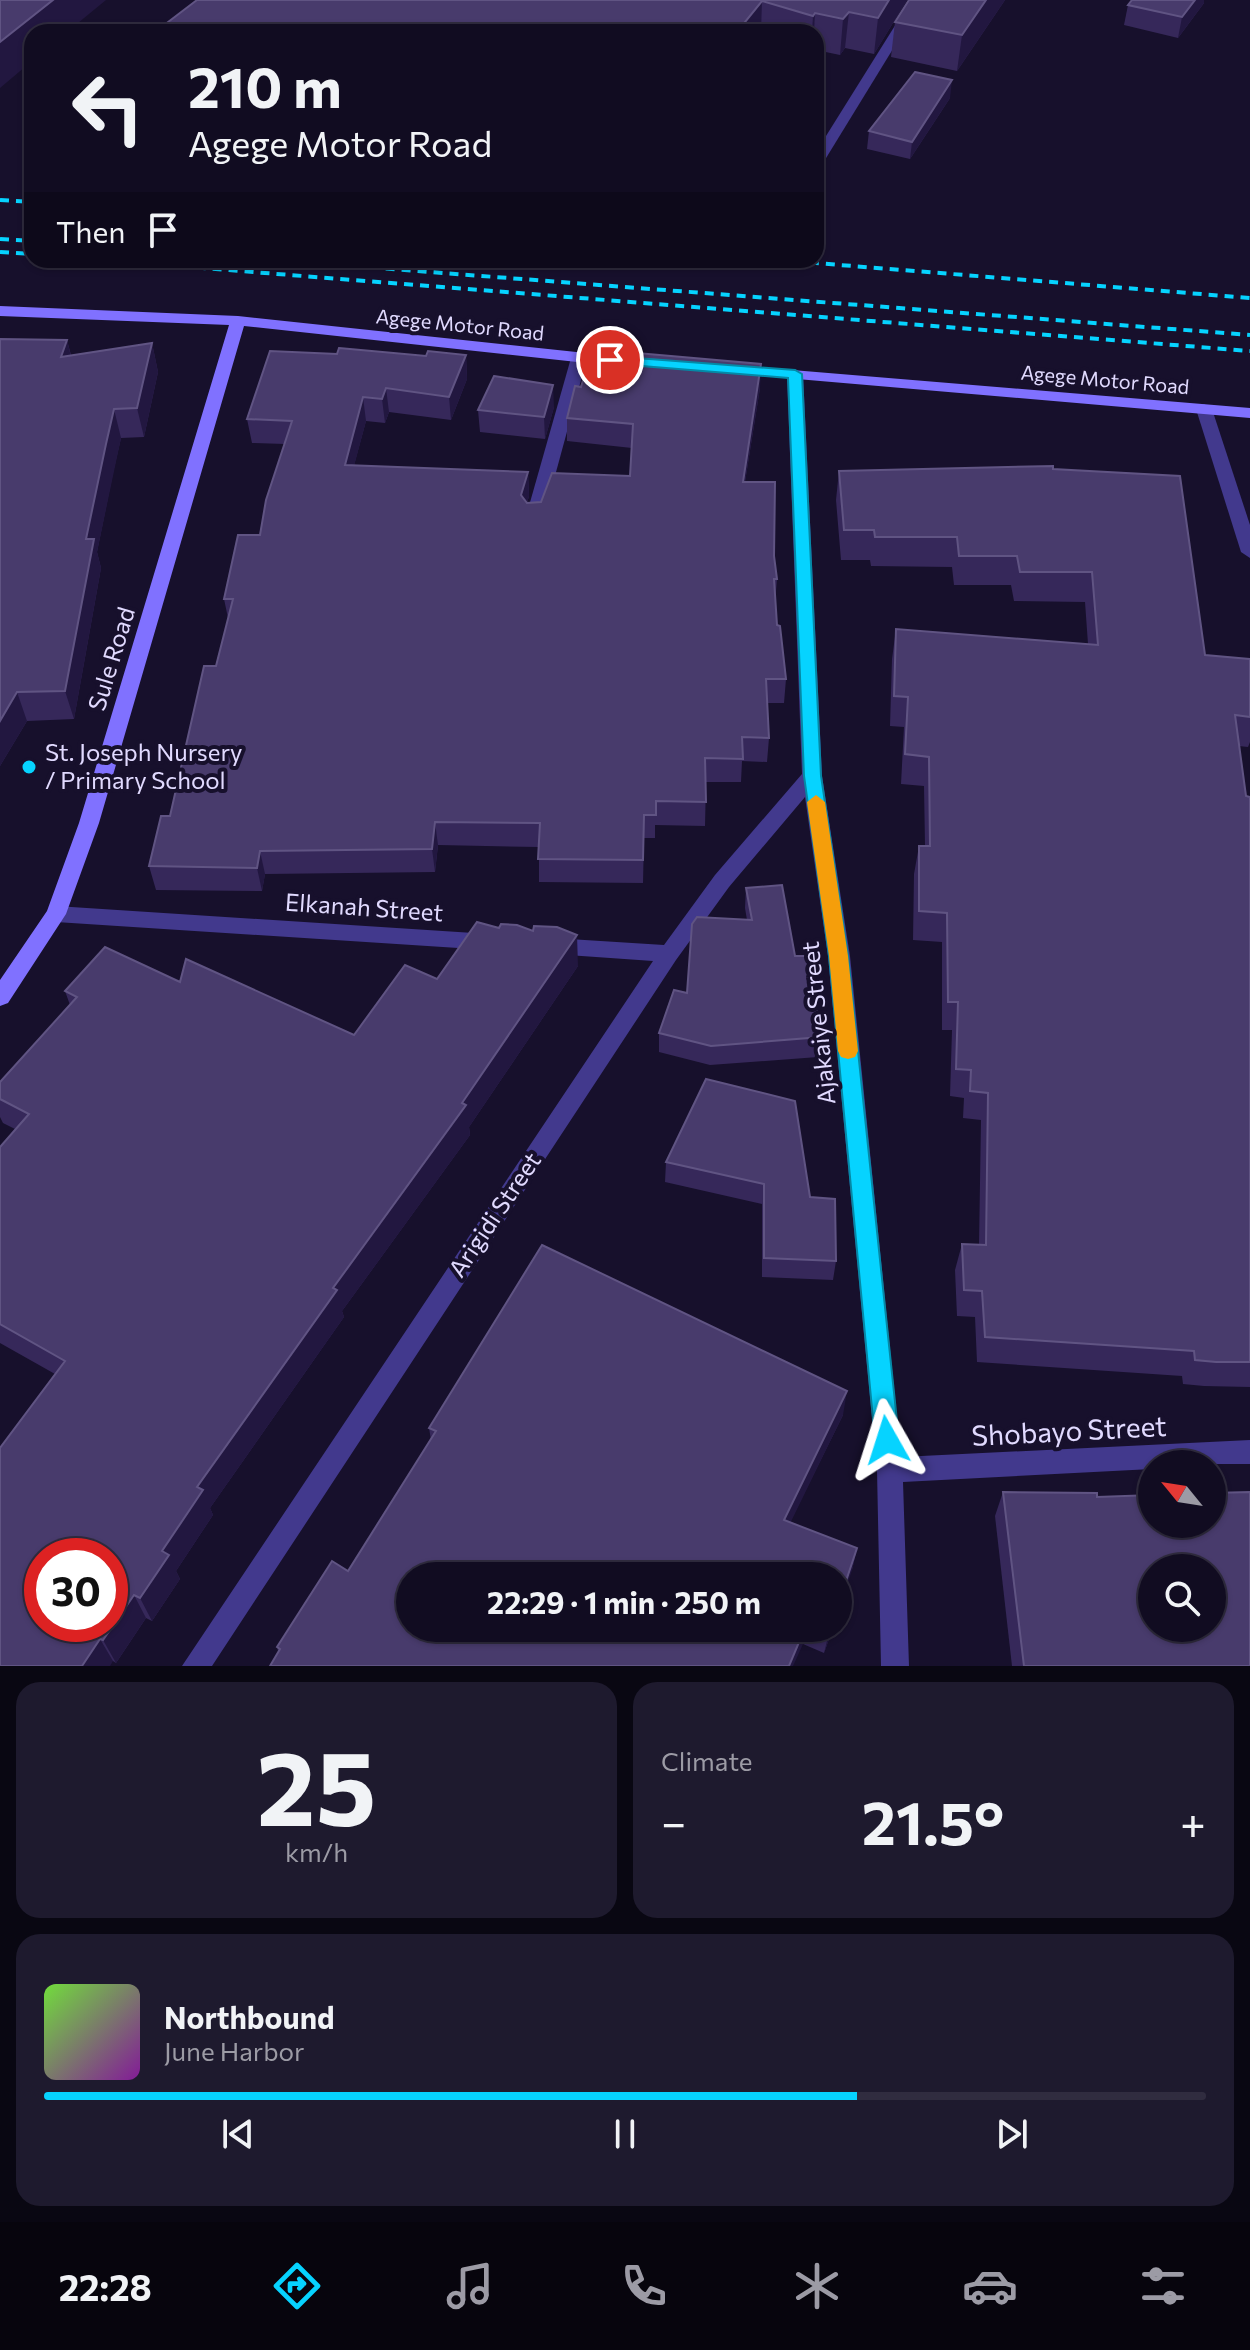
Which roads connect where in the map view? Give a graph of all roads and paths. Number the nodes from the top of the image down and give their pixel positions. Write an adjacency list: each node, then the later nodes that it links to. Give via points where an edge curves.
1 (917, 0): 2 (street)
2 (824, 150)
3 (0, 311): 4 (main road, Agege Motor Road)
4 (238, 321): 5 (main road, Agege Motor Road); 14 (main road, Sule Road, via 89,823)
5 (579, 358): 6 (main road, Agege Motor Road); 11 (street)
6 (625, 361)
7 (718, 369): 8 (main road, Agege Motor Road)
8 (795, 374): 9 (main road, Agege Motor Road); 13 (street, Ajakaiye Street)
9 (1204, 409): 10 (main road, Agege Motor Road); 12 (street)
10 (1250, 413)
11 (534, 520)
12 (1250, 552)
13 (812, 776): 15 (street, Arigidi Street, via 722,881); 18 (street, Ajakaiye Street, via 839,956)
14 (56, 914): 15 (street, Elkanah Street); 16 (main road, Sule Road)
15 (669, 954): 19 (street, Arigidi Street)
16 (0, 997)
17 (1250, 1452): 18 (street, Shobayo Street)
18 (890, 1470): 20 (street, Ajakaiye Street)
19 (196, 1666)
20 (895, 1666)

